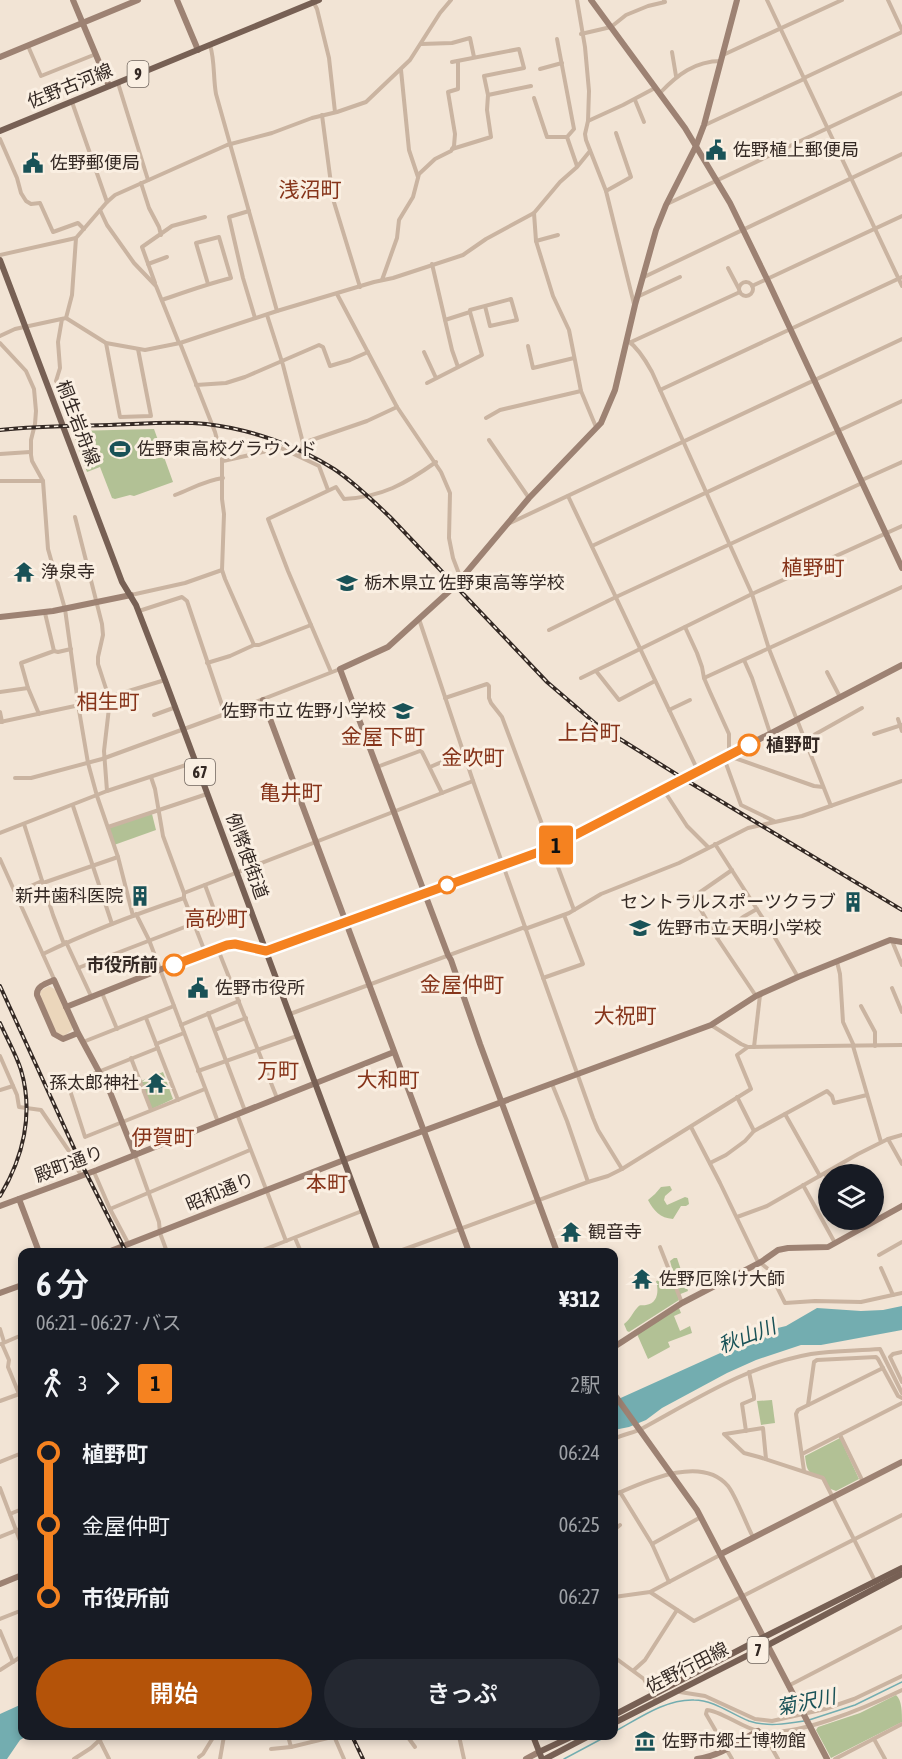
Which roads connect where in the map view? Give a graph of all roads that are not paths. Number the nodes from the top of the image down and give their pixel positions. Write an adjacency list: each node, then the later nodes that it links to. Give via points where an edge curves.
1 (73, 0): 13 (street)
2 (138, 0): 13 (street)
3 (177, 0): 22 (street)
4 (451, 0): 19 (street)
5 (577, 0): 17 (street)
6 (591, 0): 14 (street)
7 (664, 0): 14 (street, via 626,15)
8 (737, 0): 27 (street)
9 (767, 0): 15 (street)
10 (842, 0): 15 (street)
11 (888, 0): 16 (street)
12 (315, 1): 20 (main road, 佐野古河線 / 9); 44 (street, via 329,58)
13 (83, 23): 21 (street); 24 (street)
14 (611, 27): 17 (street); 38 (street)
15 (781, 29): 27 (street); 34 (street)
16 (902, 31): 34 (street)
17 (581, 34): 46 (street, via 590,91)
18 (557, 39): 30 (street)
19 (421, 44): 26 (street, via 470,38); 32 (street)
20 (210, 45): 22 (main road, 佐野古河線 / 9); 54 (street, via 216,94)
21 (28, 46): 24 (street, via 40,76); 25 (street)
22 (198, 50): 35 (main road, 佐野古河線 / 9)
23 (672, 52): 33 (street)
24 (96, 54): 36 (street)
25 (0, 57)
26 (474, 57): 28 (street); 40 (street, via 519,49 524,68 484,76)
27 (722, 58): 33 (street); 48 (street)
28 (458, 61): 29 (street); 57 (street, via 458,89 448,92 455,134)
29 (452, 62)
30 (562, 63): 31 (street); 52 (street, via 574,123)
31 (540, 69)
32 (401, 70): 44 (street, via 366,102); 61 (street, via 409,150)
33 (676, 76): 38 (street)
34 (804, 79): 48 (street); 49 (street)
35 (117, 82): 36 (main road, 佐野古河線 / 9); 63 (street)
36 (109, 86): 43 (main road, 佐野古河線 / 9)
37 (531, 86): 40 (street)
38 (658, 90): 42 (street); 56 (street)
39 (902, 93): 49 (street)
40 (488, 95): 57 (street, via 490,137)
41 (534, 98): 52 (street, via 548,137)
42 (635, 100): 46 (street); 47 (street)
43 (72, 101): 50 (main road, 佐野古河線 / 9); 67 (street)
44 (335, 112): 45 (street)
45 (322, 116): 54 (street); 96 (street, via 333,199)
46 (588, 121): 58 (street, via 585,134)
47 (644, 122)
48 (704, 125): 56 (street)
49 (828, 128): 62 (street); 64 (street)
50 (0, 131)
51 (616, 133): 66 (street, via 631,177)
52 (567, 137): 60 (street)
53 (0, 139): 55 (street)
54 (231, 145): 63 (street); 70 (street)
55 (1, 146): 74 (street, via 21,193 31,204 40,203 53,232 78,223)
56 (696, 146): 64 (street); 68 (street)
57 (452, 149): 61 (street)
58 (590, 151): 60 (street); 66 (street)
59 (902, 154): 62 (street)
60 (577, 167): 71 (street)
61 (418, 177): 91 (street, via 413,196 399,220)
62 (851, 178): 75 (street); 76 (street)
63 (148, 180): 65 (street)
64 (717, 181): 68 (street); 76 (street)
65 (141, 183): 67 (street); 77 (street)
66 (606, 191): 100 (street)
67 (106, 202): 69 (street)
68 (666, 205): 87 (street)
69 (100, 210): 74 (street); 93 (street, via 134,263)
70 (249, 211): 102 (street); 106 (street, via 229,217)
71 (534, 213): 80 (street); 85 (street, via 463,255)
72 (902, 216): 75 (street)
73 (205, 217): 77 (street, via 172,226)
74 (84, 228): 79 (street)
75 (875, 228): 89 (street); 90 (street)
76 (743, 229): 87 (street); 90 (street)
77 (161, 235): 84 (street, via 142,247)
78 (558, 235): 80 (street)
79 (76, 238): 81 (street); 105 (street, via 72,295)
80 (536, 241): 120 (street, via 553,296 569,330)
81 (0, 255)
82 (167, 257): 84 (street)
83 (0, 260): 108 (main road, 桐生岩舟線 / 67)
84 (148, 264): 93 (street)
85 (432, 264): 91 (street); 107 (street)
86 (728, 268): 97 (street)
87 (643, 277): 100 (street)
88 (680, 277): 100 (street)
89 (900, 278): 95 (street); 109 (street)
90 (767, 279): 94 (street); 109 (street)
91 (382, 280): 96 (street)
92 (208, 284): 92 (street, via 231,278 219,237 196,243); 99 (street)
93 (156, 286): 99 (street)
94 (752, 286): 97 (street, via 745,283); 97 (street, via 749,295)
95 (902, 286)
96 (360, 287): 98 (street)
97 (740, 291): 112 (street)
98 (337, 294): 102 (street); 118 (street)
99 (162, 300): 115 (street)
100 (636, 301): 112 (street)
101 (485, 306): 103 (street, via 490,326 517,320 511,299 470,310)
102 (277, 311): 104 (street)
103 (470, 312): 107 (street); 122 (street, via 482,355)
104 (267, 315): 106 (street); 121 (street)
105 (64, 318): 108 (street); 113 (street); 125 (street)
106 (255, 318): 115 (street)
107 (445, 320): 122 (street)
108 (26, 326): 110 (street); 164 (main road, 桐生岩舟線 / 67, via 122,582)
109 (791, 329): 124 (street); 128 (street)
110 (0, 336)
111 (902, 339): 124 (street)
112 (629, 341): 128 (street, via 649,366); 133 (street, via 615,390)
113 (106, 342): 117 (street); 117 (street, via 120,417 151,416)
114 (0, 343): 138 (street, via 26,371 34,389 36,411)
115 (180, 343): 117 (street); 127 (street)
116 (528, 346): 120 (street, via 533,368)
117 (138, 349)
118 (368, 352): 121 (street, via 330,366 319,345); 131 (street)
119 (424, 352): 123 (street)
120 (574, 358): 129 (street)
121 (282, 361): 127 (street, via 234,381); 137 (street)
122 (458, 367): 123 (street)
123 (436, 378): 126 (street)
124 (814, 380): 134 (street); 136 (street)
125 (56, 381)
126 (427, 383)
127 (196, 385): 141 (street)
128 (660, 390): 136 (street)
129 (581, 391): 132 (street, via 500,410); 133 (street)
130 (902, 401): 134 (street)
131 (397, 407): 137 (street); 142 (street)
132 (486, 418)
133 (596, 428): 152 (street)
134 (838, 430): 147 (street); 149 (street)
135 (489, 440): 152 (street)
136 (684, 441): 149 (street); 151 (street)
137 (303, 443): 140 (street)
138 (30, 453): 139 (street); 146 (street)
139 (0, 454)
140 (300, 456): 141 (street, via 281,448); 148 (street, via 319,466)
141 (223, 461): 144 (street)
142 (436, 462): 148 (street, via 382,494 344,500 336,487); 161 (street, via 450,493 449,538)
143 (902, 462): 147 (street)
144 (223, 478): 150 (street, via 211,479); 160 (street)
145 (0, 481): 146 (street)
146 (43, 482): 167 (street, via 48,549)
147 (862, 482): 156 (street); 157 (street)
148 (328, 490): 172 (street, via 268,519)
149 (707, 492): 157 (street); 158 (street)
150 (175, 495)
151 (568, 496): 154 (street); 158 (street)
152 (529, 498): 154 (street)
153 (75, 517): 166 (street)
154 (506, 524): 161 (street)
155 (902, 526): 156 (street)
156 (886, 533): 159 (street); 163 (street)
157 (731, 545): 163 (street); 165 (street)
158 (592, 546): 165 (street)
159 (902, 568)
160 (222, 570): 164 (street); 175 (street)
161 (461, 580): 171 (street)
162 (902, 587): 178 (street)
163 (752, 594): 173 (street); 178 (street)
164 (131, 595): 166 (street); 168 (main road, 例幣使街道 / 67)
165 (616, 597): 174 (street); 177 (street)
166 (96, 603): 167 (street); 194 (street, via 103,635 98,664)
167 (65, 609): 169 (street); 176 (street)
168 (139, 611): 181 (street, via 185,598); 189 (main road, 例幣使街道 / 67)
169 (45, 613): 170 (street); 179 (street)
170 (0, 617)
171 (418, 619): 183 (street, via 381,651); 195 (street)
172 (311, 625): 175 (street); 185 (street)
173 (686, 627): 177 (street); 188 (street)
174 (549, 630)
175 (254, 645): 181 (street)
176 (71, 649): 179 (street); 198 (street)
177 (641, 649): 184 (street); 190 (street)
178 (769, 649): 180 (street); 206 (street)
179 (54, 651): 191 (street, via 21,663)
180 (744, 660): 188 (street); 212 (street)
181 (207, 663): 204 (street)
182 (902, 664): 193 (street)
183 (340, 669): 185 (street); 220 (street)
184 (596, 671): 187 (street); 190 (street, via 620,700)
185 (331, 672): 196 (street)
186 (827, 672): 193 (street)
187 (581, 678)
188 (704, 678): 216 (street, via 729,734)
189 (165, 680): 194 (street); 199 (main road, 例幣使街道 / 67)
190 (656, 681): 201 (street)
191 (28, 688): 192 (street); 203 (street)
192 (0, 692)
193 (840, 697): 206 (street)
194 (109, 698): 198 (street); 217 (street)
195 (445, 698): 215 (street); 244 (street, via 489,686 489,698 508,733)
196 (263, 700): 204 (street); 241 (street)
197 (690, 700): 201 (street)
198 (79, 705): 203 (street); 219 (street)
199 (176, 707): 205 (street); 210 (main road, 例幣使街道 / 67)
200 (862, 708): 214 (street)
201 (669, 710): 222 (street)
202 (0, 712): 208 (street)
203 (39, 714): 208 (street)
204 (225, 714): 210 (street)
205 (154, 715)
206 (797, 719): 212 (street); 214 (street)
207 (898, 719): 209 (street)
208 (1, 722)
209 (901, 725): 211 (street); 213 (street)
210 (183, 728): 217 (street); 218 (main road, 例幣使街道 / 67)
211 (902, 731)
212 (770, 734): 216 (street)
213 (874, 734)
214 (805, 740): 227 (street)
215 (463, 753): 221 (street); 225 (street)
216 (727, 757): 222 (street); 227 (street); 237 (street, via 741,805)
217 (104, 758): 219 (street); 229 (street)
218 (196, 762): 223 (street); 230 (main road, 例幣使街道 / 67)
219 (88, 763): 224 (street, via 31,778); 232 (street)
220 (377, 767): 221 (street, via 420,751); 236 (street)
221 (430, 767): 231 (street)
222 (698, 771): 228 (street)
223 (151, 777): 229 (street); 235 (street)
224 (15, 778)
225 (473, 781): 231 (street); 248 (street)
226 (902, 782): 234 (street)
227 (823, 787): 234 (street)
228 (663, 789): 243 (street, via 687,826); 244 (street)
229 (107, 791): 232 (street)
230 (208, 793): 235 (street); 250 (main road, 例幣使街道 / 67)
231 (442, 793): 236 (street)
232 (97, 796): 233 (street); 239 (street)
233 (73, 806): 238 (street); 247 (street)
234 (831, 806): 237 (street)
235 (158, 811): 239 (street); 255 (street)
236 (394, 812): 241 (street); 254 (street)
237 (774, 822): 242 (street, via 748,828)
238 (24, 824): 240 (street); 251 (street)
239 (108, 827): 245 (street)
240 (0, 833)
241 (315, 842): 250 (street); 260 (street)
242 (715, 844): 243 (street); 249 (street)
243 (708, 847): 257 (street)
244 (550, 848): 248 (street); 257 (street)
245 (118, 856): 247 (street); 258 (street)
246 (0, 860): 253 (street)
247 (92, 865): 251 (street); 262 (street)
248 (502, 865): 254 (street); 263 (street)
249 (732, 870): 256 (street); 264 (street, via 694,896)
250 (237, 872): 252 (street); 270 (main road, 例幣使街道 / 67)
251 (43, 882): 253 (street); 268 (street)
252 (205, 885): 255 (street); 261 (street, via 216,915)
253 (15, 893): 272 (street)
254 (425, 893): 260 (street); 273 (street)
255 (184, 895): 258 (street); 261 (street)
256 (757, 909): 264 (street); 278 (street)
257 (574, 910): 259 (street)
258 (134, 915): 262 (street); 265 (street)
259 (564, 915): 263 (street); 279 (street, via 582,964)
260 (346, 921): 270 (street); 281 (street)
261 (193, 923): 265 (street); 271 (street)
262 (112, 924): 268 (street)
263 (525, 928): 273 (street); 279 (street)
264 (717, 938): 284 (street)
265 (149, 940): 276 (street); 277 (street)
266 (892, 940): 267 (street); 274 (street, 昭和通り); 275 (street)
267 (902, 942)
268 (65, 943): 272 (street); 276 (street)
269 (217, 947): 270 (street, via 235,944); 271 (street); 286 (street)
270 (266, 951): 292 (main road, 例幣使街道 / 67)
271 (205, 952): 277 (street)
272 (43, 954): 280 (street)
273 (448, 955): 281 (street); 326 (street)
274 (837, 962): 278 (street, 昭和通り); 305 (street, via 843,1022)
275 (902, 965)
276 (78, 968): 285 (street)
277 (160, 970): 283 (street); 287 (street)
278 (798, 977): 284 (street, 昭和通り)
279 (543, 978): 316 (street)
280 (54, 980): 289 (street); 299 (street, via 37,991 41,1005 56,1036 63,1039)
281 (369, 985): 292 (street); 310 (street)
282 (892, 988): 290 (street)
283 (102, 993): 285 (street); 297 (street)
284 (758, 995): 296 (street, 昭和通り); 308 (street)
285 (91, 997): 289 (street)
286 (239, 1001): 291 (street); 294 (street)
287 (174, 1006): 293 (street); 295 (street)
288 (861, 1006): 306 (street, via 875,1032)
289 (66, 1007): 299 (street)
290 (902, 1012)
291 (208, 1013): 295 (street); 298 (street)
292 (290, 1014): 301 (main road, 例幣使街道 / 67)
293 (146, 1018): 297 (street); 304 (street)
294 (246, 1018): 298 (street); 309 (street)
295 (181, 1025): 300 (street)
296 (711, 1025): 307 (street); 316 (street, 昭和通り)
297 (117, 1029): 302 (street)
298 (215, 1030): 313 (street)
299 (78, 1033): 302 (street)
300 (184, 1033): 304 (street); 315 (street)
301 (298, 1036): 309 (street); 317 (main road, 例幣使街道 / 67)
302 (83, 1042): 314 (street)
303 (902, 1045): 306 (street)
304 (157, 1046): 312 (street); 325 (street)
305 (853, 1046): 306 (street); 308 (street); 322 (street)
306 (875, 1046)
307 (748, 1047): 308 (street); 323 (street, via 737,1055 751,1089)
308 (754, 1047)
309 (259, 1050): 313 (street); 324 (street)
310 (394, 1052): 317 (street, 殿町通り); 334 (street)
311 (0, 1056): 319 (street)
312 (132, 1058): 314 (street); 327 (street)
313 (226, 1061): 315 (street); 328 (street)
314 (99, 1071): 331 (street); 331 (street, via 68,1084 85,1137)
315 (198, 1071): 320 (street)
316 (578, 1074): 318 (street, 昭和通り); 345 (street, via 598,1130)
317 (315, 1083): 324 (street, 殿町通り); 341 (main road, 例幣使街道 / 67)
318 (551, 1084): 326 (street, 昭和通り); 350 (street)
319 (13, 1086): 321 (street); 348 (street, via 20,1107 41,1110)
320 (205, 1089): 325 (street); 332 (street)
321 (0, 1090)
322 (867, 1095): 330 (street, via 834,1103 827,1091); 338 (street)
323 (737, 1097): 333 (street); 335 (street)
324 (277, 1098): 328 (street, 殿町通り)
325 (178, 1100): 327 (street)
326 (502, 1102): 334 (street, 昭和通り); 355 (street)
327 (151, 1110): 331 (street)
328 (245, 1111): 329 (street, 殿町通り)
329 (237, 1114): 332 (street, 殿町通り); 339 (street)
330 (785, 1114): 335 (street); 347 (street)
331 (122, 1122): 340 (street)
332 (218, 1122): 340 (street, 殿町通り)
333 (691, 1127): 342 (street); 345 (street)
334 (423, 1130): 341 (street, 昭和通り); 361 (street)
335 (754, 1131): 342 (street)
336 (902, 1135): 337 (street)
337 (888, 1139): 338 (street); 344 (street)
338 (881, 1142): 343 (street)
339 (250, 1150): 352 (street); 353 (street)
340 (135, 1155): 346 (street, 殿町通り); 353 (street)
341 (344, 1160): 352 (street, 昭和通り); 359 (main road, 例幣使街道 / 67)
342 (710, 1163): 360 (street)
343 (841, 1164)
344 (902, 1164)
345 (622, 1169): 350 (street)
346 (94, 1171): 348 (street, 殿町通り); 358 (street)
347 (818, 1172)
348 (81, 1176): 354 (street, 殿町通り)
349 (818, 1177): 351 (street)
350 (588, 1182): 355 (street)
351 (803, 1185): 360 (street, via 767,1206); 367 (street)
352 (266, 1189): 363 (street, 昭和通り); 365 (street)
353 (149, 1193): 358 (street); 363 (street)
354 (19, 1199): 356 (street, 殿町通り); 370 (street)
355 (538, 1200): 361 (street); 378 (street)
356 (0, 1206)
357 (902, 1206): 362 (street)
358 (110, 1209): 368 (street)
359 (363, 1211): 364 (street); 375 (main road, 例幣使街道 / 67)
360 (737, 1217): 380 (street)
361 (461, 1229): 376 (street); 377 (street)
362 (857, 1231): 367 (street)
363 (160, 1233): 368 (street, 昭和通り); 372 (street)
364 (295, 1238): 365 (street); 374 (street)
365 (286, 1241): 373 (street)
366 (902, 1242): 379 (street)
367 (835, 1243): 380 (street, via 821,1248 778,1250)
368 (129, 1245): 371 (street, 昭和通り)
369 (660, 1247): 386 (street)
370 (37, 1248)
371 (120, 1248)
372 (166, 1248)
373 (268, 1248)
374 (299, 1248)
375 (377, 1248)
376 (408, 1248)
377 (468, 1248)
378 (556, 1248)
379 (879, 1255)
380 (761, 1263): 385 (street, via 785,1303 861,1302); 386 (street)
381 (881, 1268): 385 (street)
382 (18, 1286): 383 (street)
383 (0, 1293)
384 (902, 1293): 385 (street)
385 (893, 1295)
386 (682, 1303): 390 (street)
387 (0, 1329): 389 (street)
388 (18, 1337): 389 (street)
389 (2, 1343): 395 (street)
390 (618, 1344)
391 (902, 1352): 394 (street, via 890,1357)
392 (883, 1368): 398 (street); 401 (street); 401 (street, via 876,1357 817,1360)
393 (748, 1372): 396 (street, via 812,1354 880,1349); 402 (street); 403 (street, via 754,1400 742,1404)
394 (902, 1382)
395 (18, 1387)
396 (902, 1393)
397 (18, 1394): 399 (street)
398 (902, 1400): 404 (street)
399 (0, 1401)
400 (618, 1402): 402 (street)
401 (808, 1405): 406 (street, via 796,1414)
402 (638, 1429): 405 (street); 412 (street)
403 (746, 1431): 408 (street, via 764,1428); 408 (street, via 724,1434 744,1453)
404 (840, 1435): 406 (street); 413 (street)
405 (618, 1437)
406 (802, 1454): 411 (street)
407 (18, 1455): 409 (street)
408 (766, 1459): 411 (street)
409 (0, 1462)
410 (902, 1462): 413 (street)
411 (804, 1471): 416 (street, via 823,1478)
412 (671, 1473): 415 (street); 420 (street); 424 (street, via 704,1472 719,1479 728,1487)
413 (863, 1482): 416 (street)
414 (0, 1488): 418 (street)
415 (620, 1492): 426 (street)
416 (833, 1497): 424 (street); 425 (street)
417 (18, 1511): 418 (street)
418 (10, 1514): 421 (street)
419 (902, 1515): 425 (street)
420 (701, 1518): 426 (street); 427 (street)
421 (16, 1530): 422 (street); 423 (street)
422 (18, 1535)
423 (0, 1537)
424 (753, 1538): 427 (street)
425 (855, 1540): 433 (street); 436 (street)
426 (652, 1544): 431 (street)
427 (721, 1554): 431 (street); 436 (street)
428 (902, 1568): 433 (main road, 佐野行田線 / 7)
429 (902, 1574): 433 (main road, 佐野行田線 / 7)
430 (18, 1577): 432 (street)
431 (669, 1582): 434 (street)
432 (0, 1584)
433 (877, 1584): 442 (main road, 佐野行田線 / 7); 443 (main road, 佐野行田線 / 7)
434 (650, 1592): 435 (street); 437 (street)
435 (618, 1596)
436 (742, 1596): 437 (street, via 694,1621); 442 (street)
437 (677, 1610): 448 (street, via 645,1660)
438 (18, 1612): 439 (street)
439 (0, 1619)
440 (902, 1627): 450 (street)
441 (0, 1631): 446 (street)
442 (764, 1637): 443 (street); 454 (main road, 佐野行田線 / 7)
443 (768, 1645): 450 (street); 452 (main road, 佐野行田線 / 7)
444 (18, 1659): 446 (street)
445 (618, 1660): 448 (street)
446 (13, 1662): 447 (street)
447 (0, 1670)
448 (634, 1670): 454 (street, via 645,1679)
449 (902, 1676): 456 (street, via 854,1699)
450 (788, 1686): 456 (street)
451 (901, 1690): 453 (street); 459 (street, via 857,1711)
452 (676, 1691): 454 (main road, 佐野行田線 / 7); 456 (street, via 712,1698 755,1719)
453 (902, 1696)
454 (655, 1698): 455 (main road, 佐野行田線 / 7); 457 (main road, 佐野行田線 / 7)
455 (618, 1713)
456 (803, 1715): 459 (street)
457 (618, 1721)
458 (902, 1724): 461 (street)
459 (808, 1725): 460 (street); 489 (street)
460 (761, 1731): 476 (street); 476 (street, via 707,1710); 488 (street)
461 (874, 1739): 490 (street); 491 (street)
462 (211, 1740): 478 (street)
463 (223, 1740): 481 (street)
464 (289, 1740): 473 (street)
465 (319, 1740): 473 (street)
466 (337, 1740): 482 (street)
467 (409, 1740): 474 (street)
468 (460, 1740): 483 (street)
469 (534, 1740): 477 (main road)
470 (564, 1740): 477 (main road)
471 (581, 1740): 485 (main road)
472 (100, 1741): 479 (street); 480 (street)
473 (291, 1747): 475 (street)
474 (415, 1747)
475 (271, 1749)
476 (726, 1749): 486 (street); 487 (street)
477 (539, 1752): 484 (street); 485 (main road)
478 (199, 1757)
479 (74, 1759)
480 (109, 1759)
481 (220, 1759)
482 (344, 1759)
483 (464, 1759)
484 (526, 1759)
485 (544, 1759)
486 (697, 1759)
487 (732, 1759)
488 (778, 1759)
489 (827, 1759)
490 (835, 1759)
491 (885, 1759)

